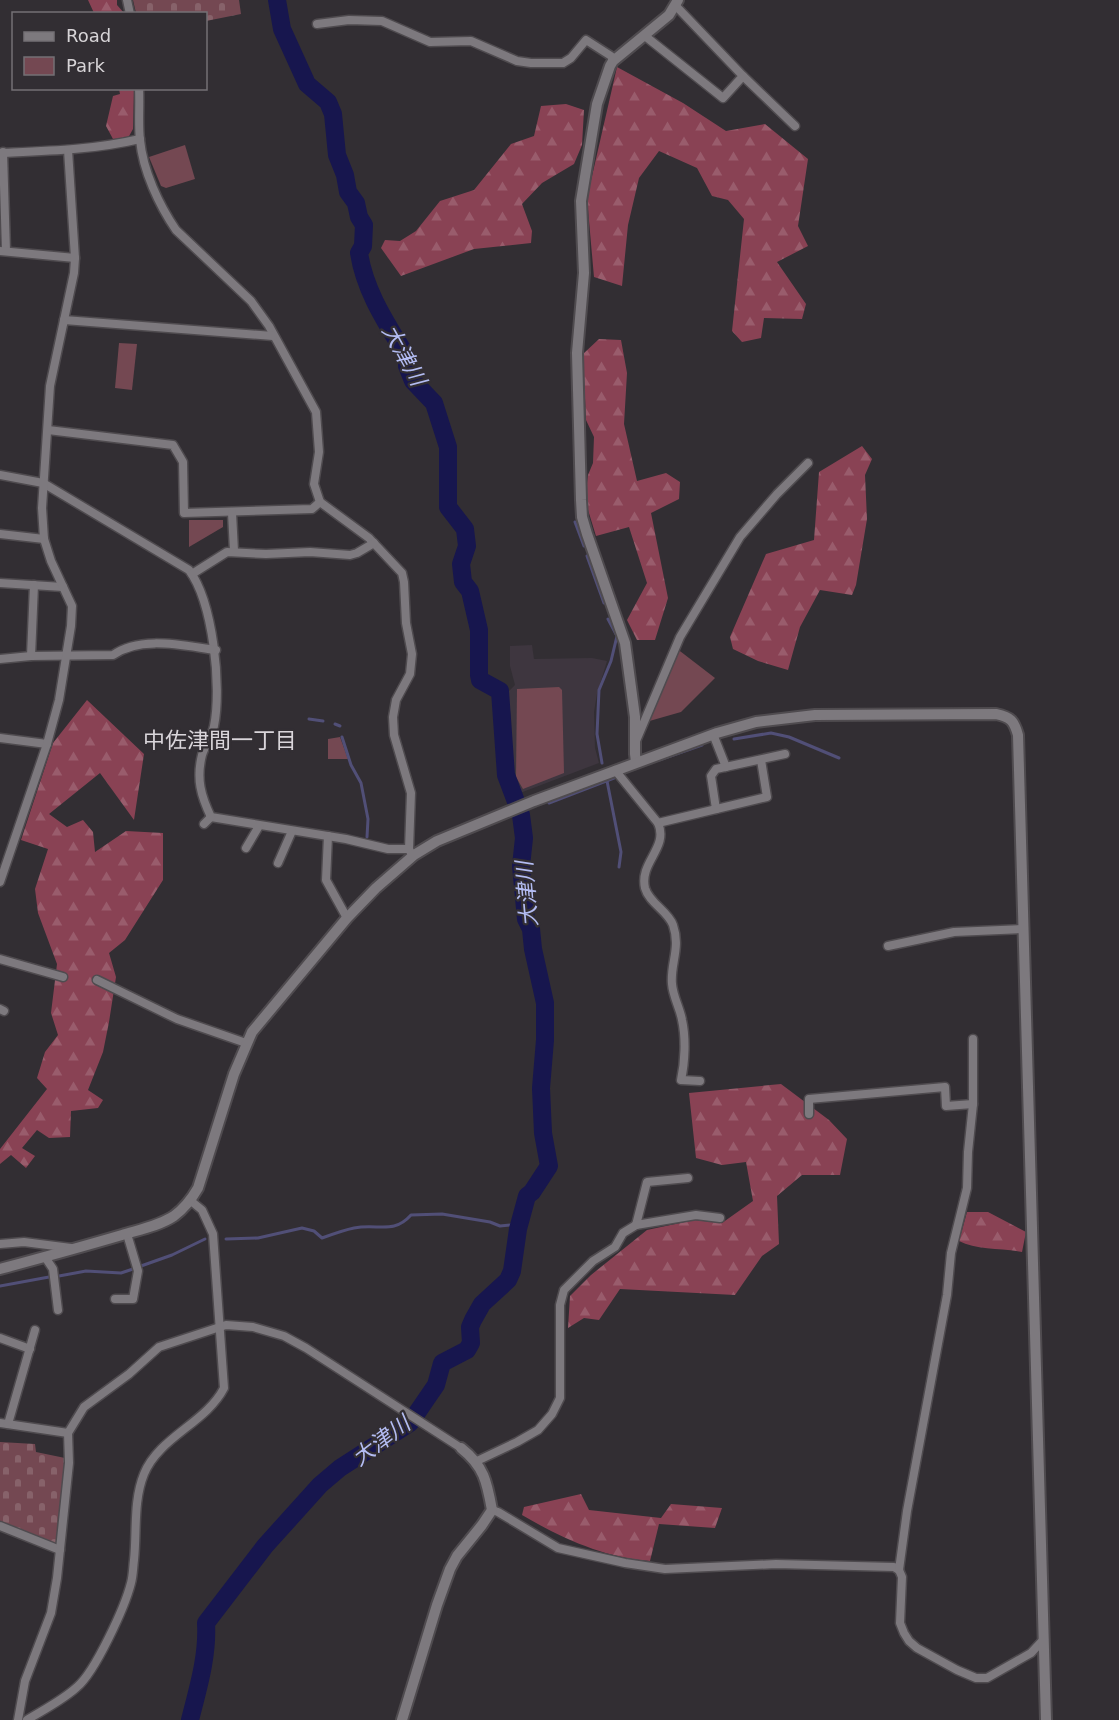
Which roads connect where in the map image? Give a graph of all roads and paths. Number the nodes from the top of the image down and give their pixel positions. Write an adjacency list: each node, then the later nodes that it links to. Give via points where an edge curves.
1 (677, 2): 3 (street, via 669,15); 5 (street)
2 (317, 24): 4 (street, via 382,21 430,42 471,41 531,63 563,63 586,40)
3 (645, 36): 4 (street); 5 (street, via 723,98)
4 (613, 61): 36 (street, via 597,104 581,201 584,273 577,353 580,480 582,517 626,643)
5 (743, 76): 7 (street)
6 (139, 90): 8 (street)
7 (795, 126)
8 (140, 139): 9 (street); 14 (street, via 143,159 166,216 251,301)
9 (68, 150): 10 (street); 12 (street)
10 (1, 152): 11 (street)
11 (3, 251): 12 (street)
12 (75, 258): 13 (street)
13 (64, 320): 14 (street); 15 (street, via 50,387)
14 (273, 336): 19 (street, via 316,412 318,452 314,484)
15 (48, 430): 18 (street); 20 (street, via 173,445 183,462 184,513)
16 (808, 463): 36 (street, via 740,537 680,637)
17 (0, 475): 18 (street)
18 (43, 483): 22 (street); 25 (street)
19 (320, 502): 20 (street, via 312,510); 23 (street)
20 (232, 513): 24 (street)
21 (0, 534): 22 (street)
22 (44, 539): 28 (street)
23 (374, 543): 24 (street, via 350,555); 50 (street, via 402,573 404,582 412,654 410,674 396,700 393,717 394,735 411,793)
24 (234, 551): 25 (street)
25 (192, 574): 29 (street)
26 (0, 583): 27 (street)
27 (34, 585): 28 (street); 30 (street)
28 (63, 587): 31 (street, via 72,606)
29 (216, 650): 31 (street, via 157,643 113,655); 43 (street, via 214,727 202,755 200,772 200,794)
30 (31, 656): 31 (street); 32 (street)
31 (65, 656): 35 (street)
32 (0, 658)
33 (713, 734): 39 (street); 40 (street); 54 (street, via 756,722 815,715 1009,717 1018,735)
34 (0, 738): 35 (street)
35 (47, 744): 52 (street)
36 (635, 744): 39 (street)
37 (785, 754): 38 (street)
38 (761, 760): 40 (street); 42 (street, via 767,796)
39 (636, 762): 41 (street)
40 (726, 767): 42 (street, via 716,769 711,776)
41 (615, 770): 44 (street); 50 (street)
42 (716, 809): 44 (street)
43 (211, 817): 45 (street); 46 (street)
44 (658, 823): 61 (street, via 661,842 646,872 645,888 672,922 675,933 672,983 682,1021 681,1080)
45 (204, 824)
46 (259, 826): 47 (street); 49 (street)
47 (292, 831): 48 (street); 51 (street)
48 (328, 836): 50 (street); 53 (street, via 327,880)
49 (246, 848)
50 (411, 852): 53 (street)
51 (278, 863)
52 (1, 878)
53 (347, 918): 60 (street, via 279,997)
54 (1024, 929): 55 (street, via 954,932); 87 (street)
55 (888, 946)
56 (0, 958): 57 (street)
57 (63, 977)
58 (98, 980): 60 (street, via 177,1019)
59 (973, 1039): 62 (street)
60 (246, 1043): 65 (street)
61 (700, 1081)
62 (973, 1104): 63 (street, via 946,1106 945,1087 809,1099); 86 (street, via 967,1188 951,1253)
63 (809, 1114)
64 (688, 1178): 67 (street, via 647,1182)
65 (191, 1201): 68 (street, via 165,1221); 75 (street, via 202,1210 214,1239)
66 (720, 1218): 67 (street, via 696,1215)
67 (636, 1225): 82 (street, via 564,1290 560,1305 560,1398 552,1414 538,1430)
68 (127, 1233): 70 (street); 73 (street, via 137,1267 134,1299)
69 (0, 1244): 70 (street, via 24,1242)
70 (76, 1249): 71 (street)
71 (45, 1257): 72 (street); 74 (street, via 53,1269)
72 (0, 1269)
73 (115, 1299)
74 (58, 1310)
75 (219, 1328): 80 (street, via 159,1347 84,1407); 81 (street, via 253,1327 284,1336); 89 (street, via 224,1388 212,1406 152,1460 144,1474 137,1500 131,1584 99,1656 86,1679 75,1689)
76 (35, 1329): 78 (street)
77 (0, 1338): 78 (street)
78 (30, 1349): 79 (street)
79 (4, 1423): 80 (street)
80 (68, 1433): 85 (street, via 69,1463)
81 (461, 1448): 82 (street)
82 (477, 1461): 83 (street)
83 (492, 1510): 86 (street, via 558,1548 648,1567 776,1564); 90 (street, via 450,1569)
84 (0, 1526): 85 (street)
85 (60, 1550): 88 (street, via 51,1613 25,1681)
86 (899, 1570): 87 (street, via 900,1623 904,1633 917,1648 957,1670 987,1678 1031,1653)
87 (1044, 1639): 91 (street)
88 (18, 1720)
89 (27, 1720)
90 (402, 1720)
91 (1046, 1720)

